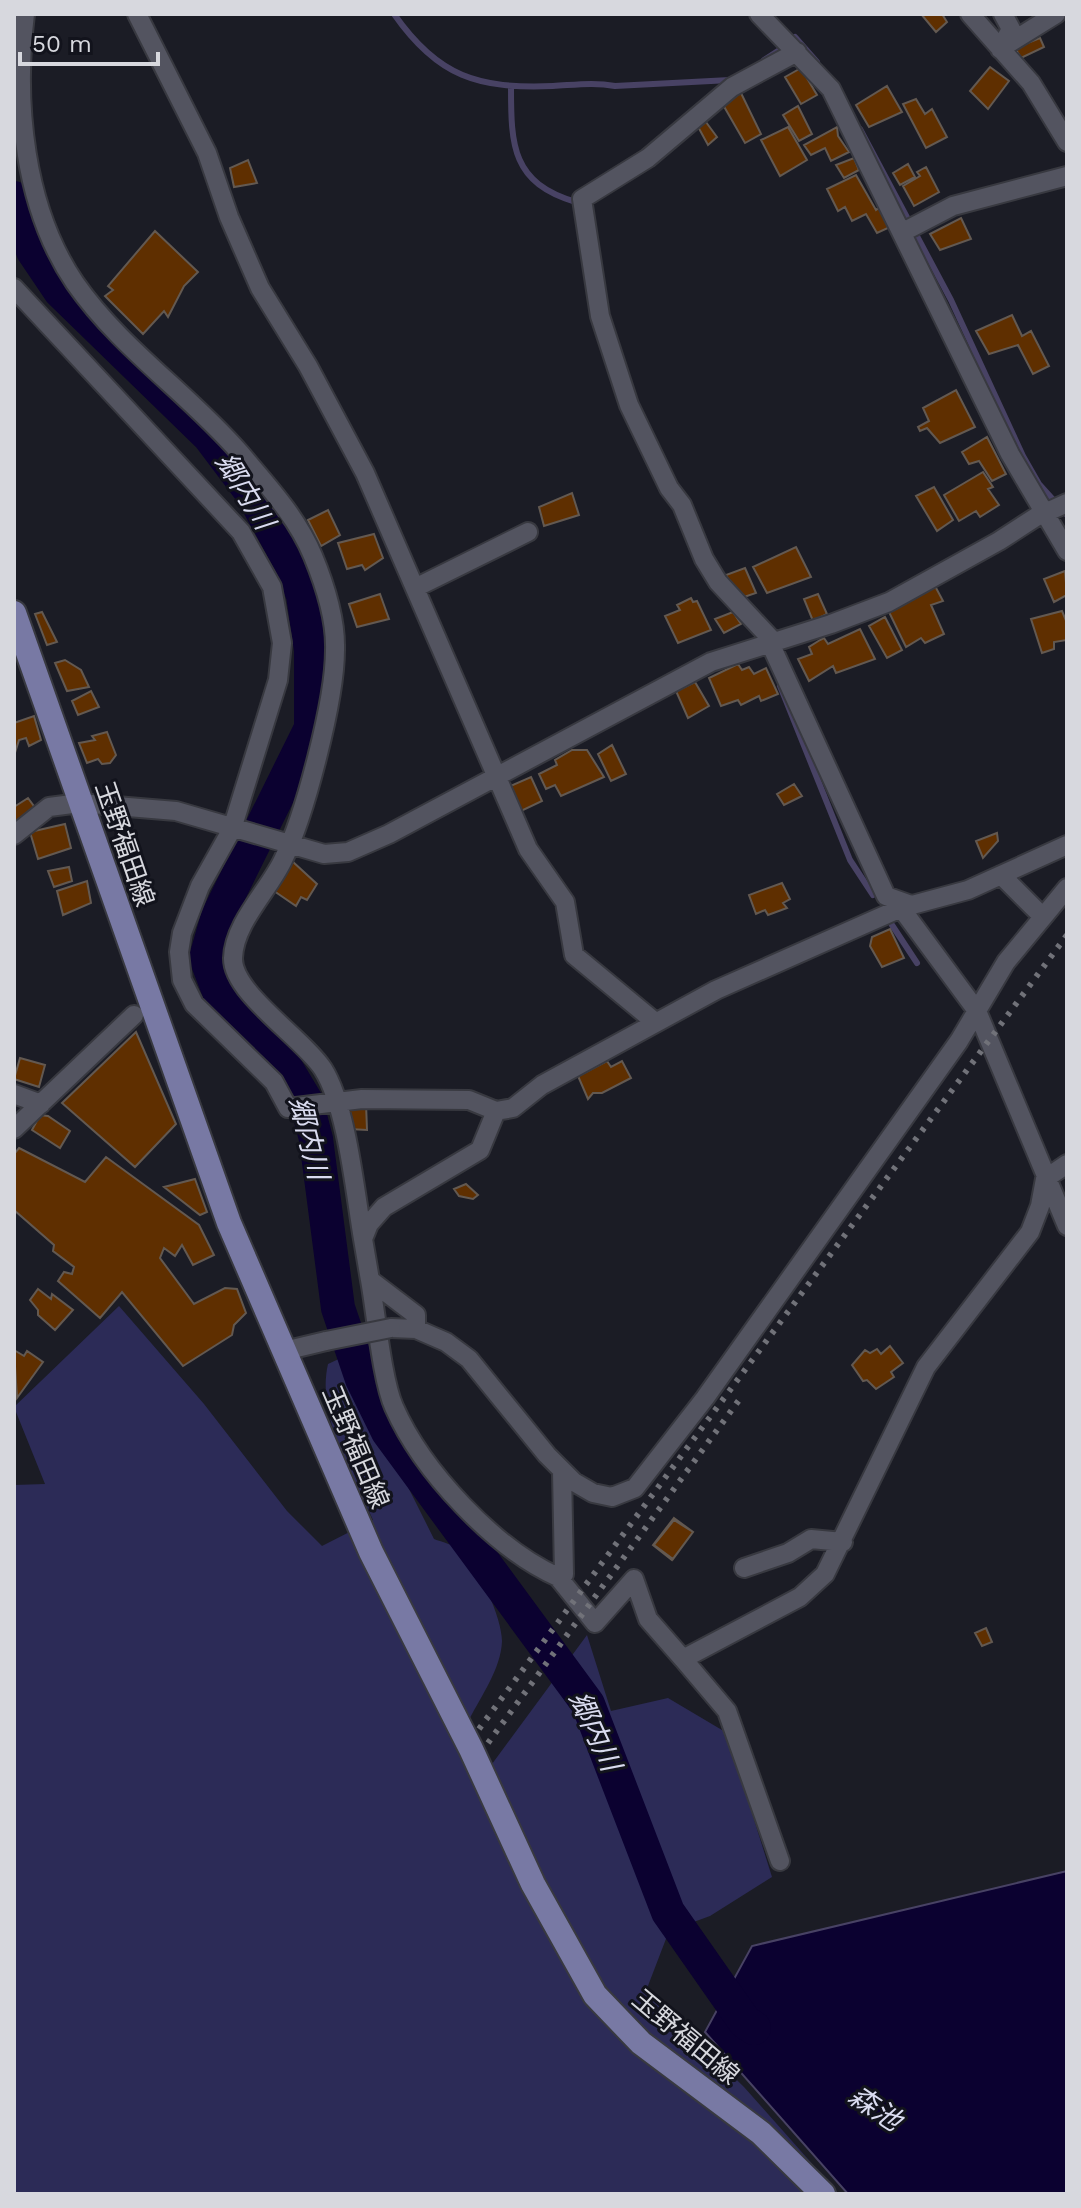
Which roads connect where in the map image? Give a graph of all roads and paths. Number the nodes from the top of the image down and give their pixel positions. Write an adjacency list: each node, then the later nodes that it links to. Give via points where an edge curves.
1 (25, 14): 23 (street, via 20,102 51,243 76,284 115,329 215,424 295,522 329,599 335,650 321,739)
2 (137, 14): 16 (street, via 207,153 260,288 365,473)
3 (759, 14): 8 (street)
4 (970, 14): 7 (street)
5 (1003, 14): 7 (street, via 1011,29)
6 (1056, 14): 7 (street)
7 (1000, 49): 9 (street, via 1031,83)
8 (797, 52): 11 (street, via 831,89); 18 (street, via 732,87 648,158 582,199 600,316 629,405 704,559)
9 (1067, 142)
10 (1067, 176): 11 (street, via 953,206)
11 (911, 228): 13 (street, via 1010,454)
12 (14, 288): 21 (street, via 241,532 272,587 282,643 278,680)
13 (1056, 509): 15 (street); 18 (street, via 889,602)
14 (528, 532): 16 (street)
15 (1067, 551)
16 (417, 587): 19 (street)
17 (14, 613): 20 (main road, 玉野福田線)
18 (772, 642): 19 (street, via 691,671); 27 (street, via 886,896)
19 (498, 778): 23 (street, via 348,852 324,854); 33 (street, via 528,849 565,902 574,955)
20 (80, 803): 21 (street, via 176,811); 22 (street, via 49,807); 47 (main road, 玉野福田線, via 229,1223)
21 (236, 830): 23 (street); 29 (street, via 200,886 182,933)
22 (14, 835)
23 (283, 844): 35 (street, via 235,944 232,961 243,988 303,1043 324,1071)
24 (1067, 845): 25 (street)
25 (1001, 875): 27 (street, via 968,890); 28 (street)
26 (1067, 888): 28 (street)
27 (906, 906): 31 (street); 33 (street)
28 (1043, 917): 31 (street, via 1006,962)
29 (182, 980): 30 (street); 35 (street, via 194,1004 274,1082 288,1108)
30 (164, 990)
31 (977, 1011): 40 (street); 48 (street, via 705,1398 635,1488 612,1497 593,1493)
32 (134, 1015): 36 (street)
33 (655, 1022): 37 (street, via 542,1085 513,1108)
34 (14, 1094): 36 (street)
35 (334, 1103): 37 (street, via 469,1100); 41 (street)
36 (41, 1104): 38 (street)
37 (496, 1111): 42 (street, via 480,1150)
38 (14, 1129)
39 (1067, 1164): 40 (street)
40 (1045, 1179): 43 (street); 49 (street, via 1030,1232 926,1367)
41 (358, 1206): 42 (street); 44 (street)
42 (384, 1207): 44 (street)
43 (1067, 1226)
44 (363, 1239): 45 (street)
45 (370, 1280): 46 (street, via 416,1315); 51 (street, via 393,1406 420,1452 508,1549)
46 (416, 1329): 47 (street, bridge, via 391,1328); 48 (street, via 469,1359)
47 (284, 1351): 54 (main road, 玉野福田線, via 402,1618 471,1749 533,1884 595,1995 641,2043 761,2133)
48 (562, 1471): 51 (street, via 565,1558 564,1574)
49 (843, 1542): 50 (street, via 811,1539); 52 (street, via 825,1574 800,1597)
50 (744, 1568)
51 (558, 1577): 52 (street, via 595,1623 634,1579 648,1619)
52 (683, 1659): 53 (street, via 727,1711)
53 (780, 1861)
54 (823, 2194)

